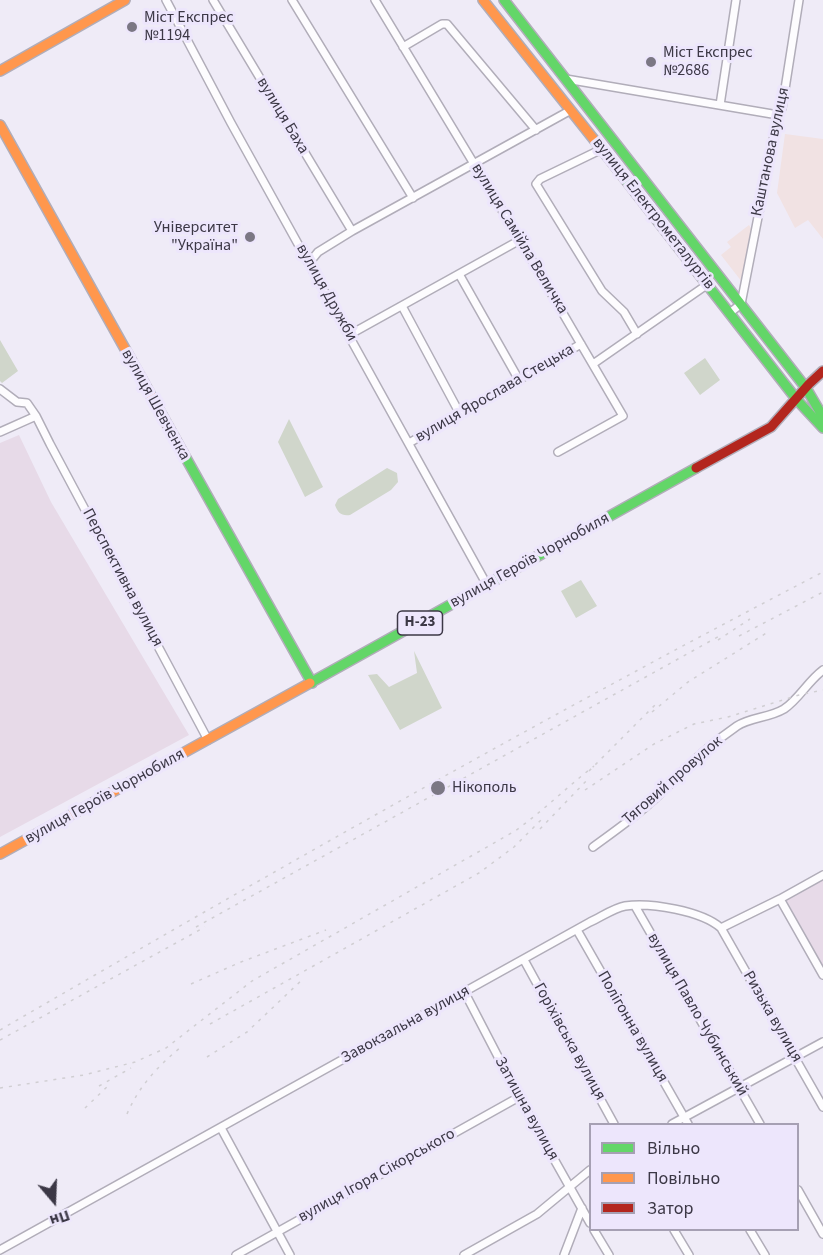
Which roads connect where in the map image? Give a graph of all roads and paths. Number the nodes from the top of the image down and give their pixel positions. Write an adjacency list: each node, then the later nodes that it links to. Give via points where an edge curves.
1 (125, 0): 11 (main road)
2 (166, 0): 23 (street, вулиця Дружби)
3 (213, 0): 21 (street, вулиця Баха)
4 (292, 0): 20 (street)
5 (375, 0): 10 (street, вулиця Самійла Величка)
6 (483, 0): 14 (main road, вулиця Електрометалургів)
7 (504, 0): 12 (main road, вулиця Електрометалургів)
8 (736, 0): 13 (street)
9 (799, 0): 15 (street, Каштанова вулиця)
10 (403, 47): 17 (street, via 447,24); 19 (street, вулиця Самійла Величка)
11 (0, 70)
12 (566, 78): 13 (street); 26 (main road, вулиця Електрометалургів)
13 (720, 105): 15 (street)
14 (571, 110): 17 (street); 18 (main road, вулиця Електрометалургів)
15 (778, 115): 26 (street, Каштанова вулиця)
16 (0, 125): 49 (main road, вулиця Шевченка)
17 (536, 129): 19 (street)
18 (602, 149): 25 (main road, вулиця Електрометалургів); 29 (street, via 536,184 602,291 624,312)
19 (473, 164): 20 (street); 22 (street, вулиця Самійла Величка)
20 (413, 198): 21 (street)
21 (352, 231): 23 (street, via 318,252)
22 (520, 240): 24 (street); 31 (street, вулиця Самійла Величка)
23 (309, 263): 30 (street, вулиця Дружби)
24 (459, 274): 27 (street); 34 (street)
25 (708, 284): 28 (main road, вулиця Електрометалургів); 29 (street)
26 (741, 304): 28 (street); 35 (main road, вулиця Електрометалургів)
27 (402, 306): 30 (street); 39 (street)
28 (731, 312): 37 (main road, вулиця Електрометалургів)
29 (637, 334): 32 (street)
30 (349, 335): 45 (street, вулиця Дружби)
31 (581, 344): 32 (street, вулиця Самійла Величка); 34 (street, вулиця Ярослава Стецька)
32 (593, 364): 46 (street, вулиця Самійла Величка, via 623,416)
33 (823, 371): 35 (main road, вулиця Героїв Чорнобиля / Н-23)
34 (519, 380): 39 (street, вулиця Ярослава Стецька)
35 (806, 388): 37 (main road, вулиця Героїв Чорнобиля / Н-23); 41 (main road, вулиця Електрометалургів)
36 (0, 389): 38 (street, via 17,402)
37 (797, 400): 43 (main road, вулиця Електрометалургів); 47 (main road, вулиця Героїв Чорнобиля / Н-23, via 771,427)
38 (27, 403): 40 (street, Перспективна вулиця); 42 (street)
39 (460, 414): 45 (street, вулиця Ярослава Стецька)
40 (36, 416): 42 (street); 50 (street, Перспективна вулиця)
41 (823, 417)
42 (21, 422): 44 (street)
43 (823, 428)
44 (0, 432)
45 (409, 443): 47 (street, вулиця Дружби)
46 (558, 452)
47 (487, 585): 49 (main road, вулиця Героїв Чорнобиля / Н-23)
48 (823, 670): 51 (street, Тяговий провулок, via 787,707 738,725 677,774 633,818)
49 (312, 683): 50 (main road, вулиця Героїв Чорнобиля / Н-23)
50 (208, 740): 52 (main road, вулиця Героїв Чорнобиля / Н-23)
51 (593, 847)
52 (0, 854)
53 (823, 875): 54 (street)
54 (780, 899): 56 (street); 59 (street)
55 (635, 906): 56 (street, Завокзальна вулиця, via 679,911 712,920); 57 (street, Завокзальна вулиця, via 623,906); 63 (street, вулиця Павло Чубинський)
56 (721, 928): 62 (street, Ризька вулиця)
57 (577, 930): 58 (street, Завокзальна вулиця); 66 (street, Полігонна вулиця)
58 (524, 960): 60 (street, Завокзальна вулиця); 67 (street, Горіхівська вулиця)
59 (823, 975)
60 (465, 993): 64 (street, Затишна вулиця); 69 (street, Завокзальна вулиця)
61 (823, 1042): 62 (street)
62 (795, 1058): 63 (street); 65 (street, Ризька вулиця)
63 (739, 1089): 66 (street); 68 (street, вулиця Павло Чубинський)
64 (519, 1097): 71 (street, Затишна вулиця); 78 (street, вулиця Ігоря Сікорського)
65 (823, 1107)
66 (686, 1121)
67 (613, 1123)
68 (759, 1123)
69 (221, 1128): 78 (street); 80 (street, Завокзальна вулиця)
70 (589, 1172): 71 (street)
71 (570, 1187): 73 (street, Затишна вулиця); 83 (street, via 537,1214)
72 (799, 1192): 79 (street)
73 (582, 1208): 74 (street, Затишна вулиця); 84 (street)
74 (589, 1220)
75 (595, 1231): 85 (street)
76 (675, 1231): 86 (street)
77 (751, 1231): 87 (street)
78 (276, 1232): 81 (street, вулиця Ігоря Сікорського); 82 (street)
79 (823, 1234)
80 (0, 1250)
81 (236, 1255)
82 (290, 1255)
83 (464, 1255)
84 (564, 1255)
85 (609, 1255)
86 (689, 1255)
87 (765, 1255)

